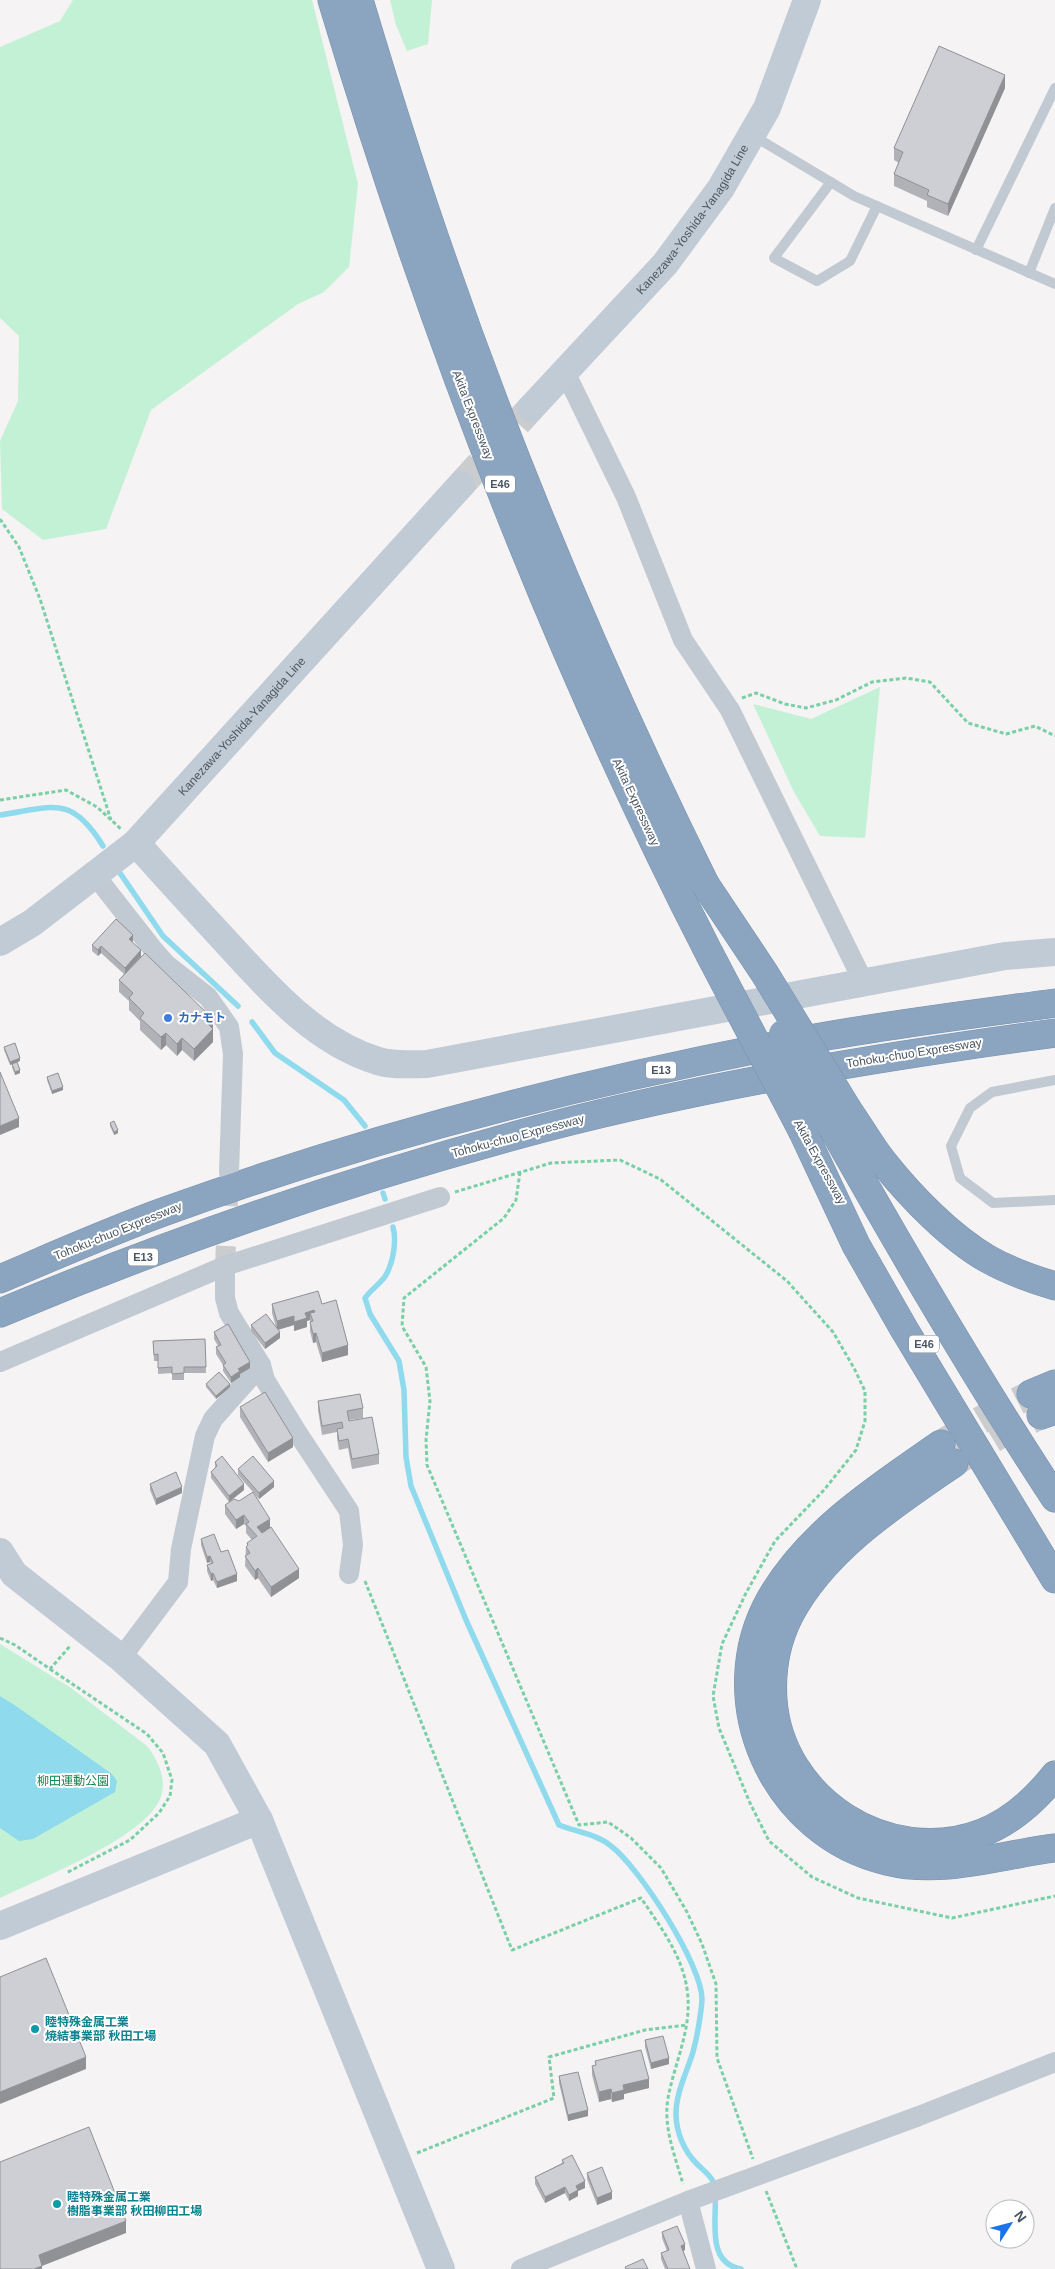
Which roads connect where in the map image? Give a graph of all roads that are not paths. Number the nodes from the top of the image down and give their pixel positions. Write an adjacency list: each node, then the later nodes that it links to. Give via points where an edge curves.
1 (332, 0): 24 (highway, Akita Expressway / E46, bridge, via 366,113 419,268 486,448 600,725 675,886)
2 (359, 0): 23 (highway, Akita Expressway / E46, bridge, via 439,251 558,562 662,797 705,884 765,974)
3 (807, 0): 5 (street, Kanezawa-Yoshida-Yanagida Line, via 767,108)
4 (1055, 88): 9 (lane)
5 (752, 135): 6 (lane); 12 (street, Kanezawa-Yoshida-Yanagida Line, via 721,188 665,264)
6 (831, 182): 7 (lane); 7 (lane, via 774,258 817,281 850,260)
7 (876, 206): 9 (lane)
8 (1055, 208): 10 (lane)
9 (976, 250): 10 (lane)
10 (1029, 273): 11 (lane)
11 (1055, 284)
12 (565, 372): 13 (street, Kanezawa-Yoshida-Yanagida Line); 19 (street, via 626,497 683,640 725,703)
13 (531, 408)
14 (461, 485): 15 (street, Kanezawa-Yoshida-Yanagida Line)
15 (136, 843): 16 (street, Kanezawa-Yoshida-Yanagida Line); 19 (street, via 256,974 304,1019 333,1042 380,1062 427,1064)
16 (94, 874): 17 (street, Kanezawa-Yoshida-Yanagida Line, via 32,923); 25 (street, via 167,965 208,997 229,1027 234,1054)
17 (0, 942)
18 (1055, 952): 19 (street, via 1005,956)
19 (863, 981)
20 (1055, 1003): 29 (highway, Tohoku-chuo Expressway / E13, via 811,1039 534,1099 275,1173 160,1213)
21 (1055, 1033): 31 (highway, Tohoku-chuo Expressway / E13, via 839,1064 548,1127 424,1162 288,1206 175,1245)
22 (1055, 1080): 27 (lane, via 992,1092 970,1108 951,1146 960,1178 993,1204)
23 (838, 1115): 30 (highway, via 920,1203 954,1234 987,1258 1026,1277); 34 (highway, E46, via 908,1263)
24 (803, 1132): 35 (highway, Akita Expressway / E46, via 886,1284); 38 (highway, via 856,1245)
25 (229, 1172)
26 (440, 1197): 28 (street)
27 (1055, 1200)
28 (225, 1266): 32 (street); 33 (street, via 225,1298 229,1313)
29 (0, 1279)
30 (1055, 1286)
31 (0, 1313)
32 (0, 1362)
33 (261, 1365): 37 (street, via 270,1387 349,1511 353,1544); 39 (street, via 213,1419 205,1436 181,1549 178,1582)
34 (1055, 1498)
35 (1055, 1550)
36 (0, 1552): 39 (street, via 14,1574)
37 (349, 1574)
38 (1055, 1579)
39 (121, 1658): 41 (street, via 218,1744)
40 (1055, 1775): 42 (highway, via 1035,1799 982,1833 952,1841 919,1842 886,1836 854,1824 829,1807 805,1783 785,1751 774,1718 772,1681 776,1648 789,1616 808,1585 835,1554 947,1454 854,1508 792,1566 771,1598 758,1628 750,1661 749,1695 754,1734 784,1794 806,1818 858,1852 887,1862 923,1866 959,1865)
41 (260, 1820): 43 (street); 46 (street)
42 (1055, 1848)
43 (0, 1926)
44 (1055, 2062): 45 (street)
45 (695, 2198): 47 (street); 48 (street)
46 (441, 2269)
47 (521, 2269)
48 (706, 2269)

